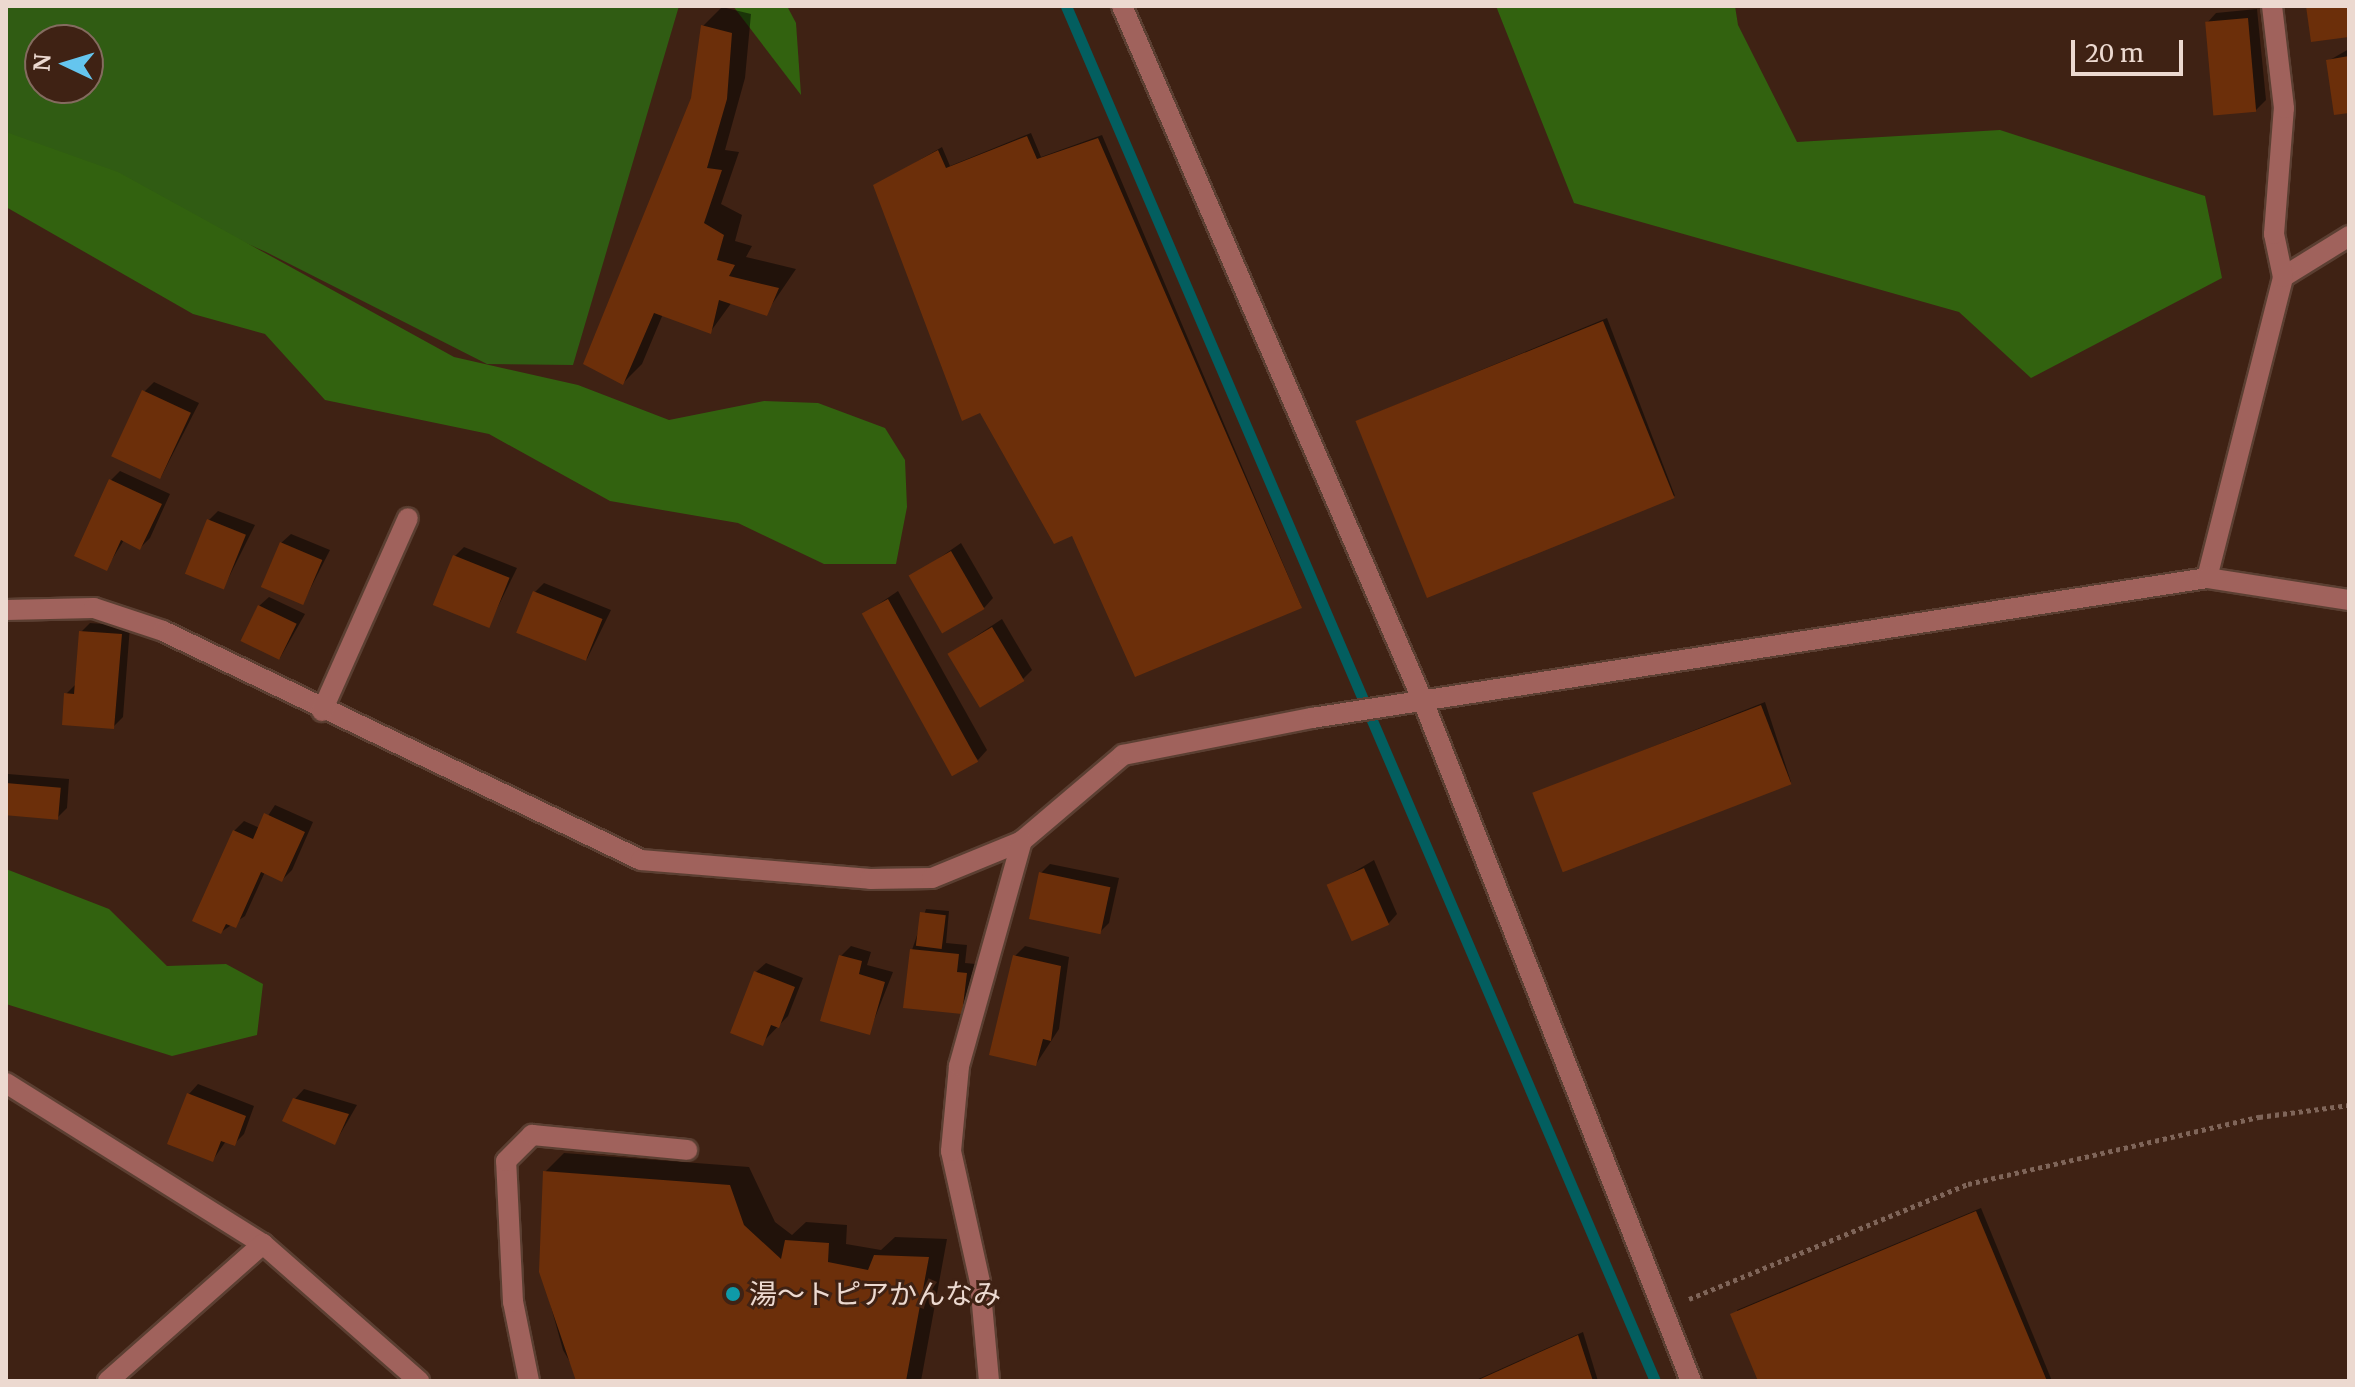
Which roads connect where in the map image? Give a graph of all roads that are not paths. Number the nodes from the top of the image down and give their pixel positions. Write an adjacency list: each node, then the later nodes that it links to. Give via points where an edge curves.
1 (1122, 6): 9 (street)
2 (2272, 6): 4 (street, via 2284,108 2274,234)
3 (2349, 236): 4 (street)
4 (2283, 277): 6 (street)
5 (408, 518): 10 (street)
6 (2207, 578): 7 (street); 9 (street)
7 (2349, 600)
8 (6, 610): 10 (street, via 94,608 163,631)
9 (1425, 706): 11 (street, via 1312,718 1123,755); 19 (street)
10 (322, 711): 11 (street, via 641,860 932,878)
11 (1022, 841): 18 (street, via 959,1066 951,1151 980,1282)
12 (6, 1083): 14 (street)
13 (687, 1150): 17 (street, via 532,1135 506,1161 513,1302)
14 (263, 1244): 15 (street); 16 (street)
15 (108, 1381)
16 (419, 1381)
17 (529, 1381)
18 (989, 1381)
19 (1691, 1381)

